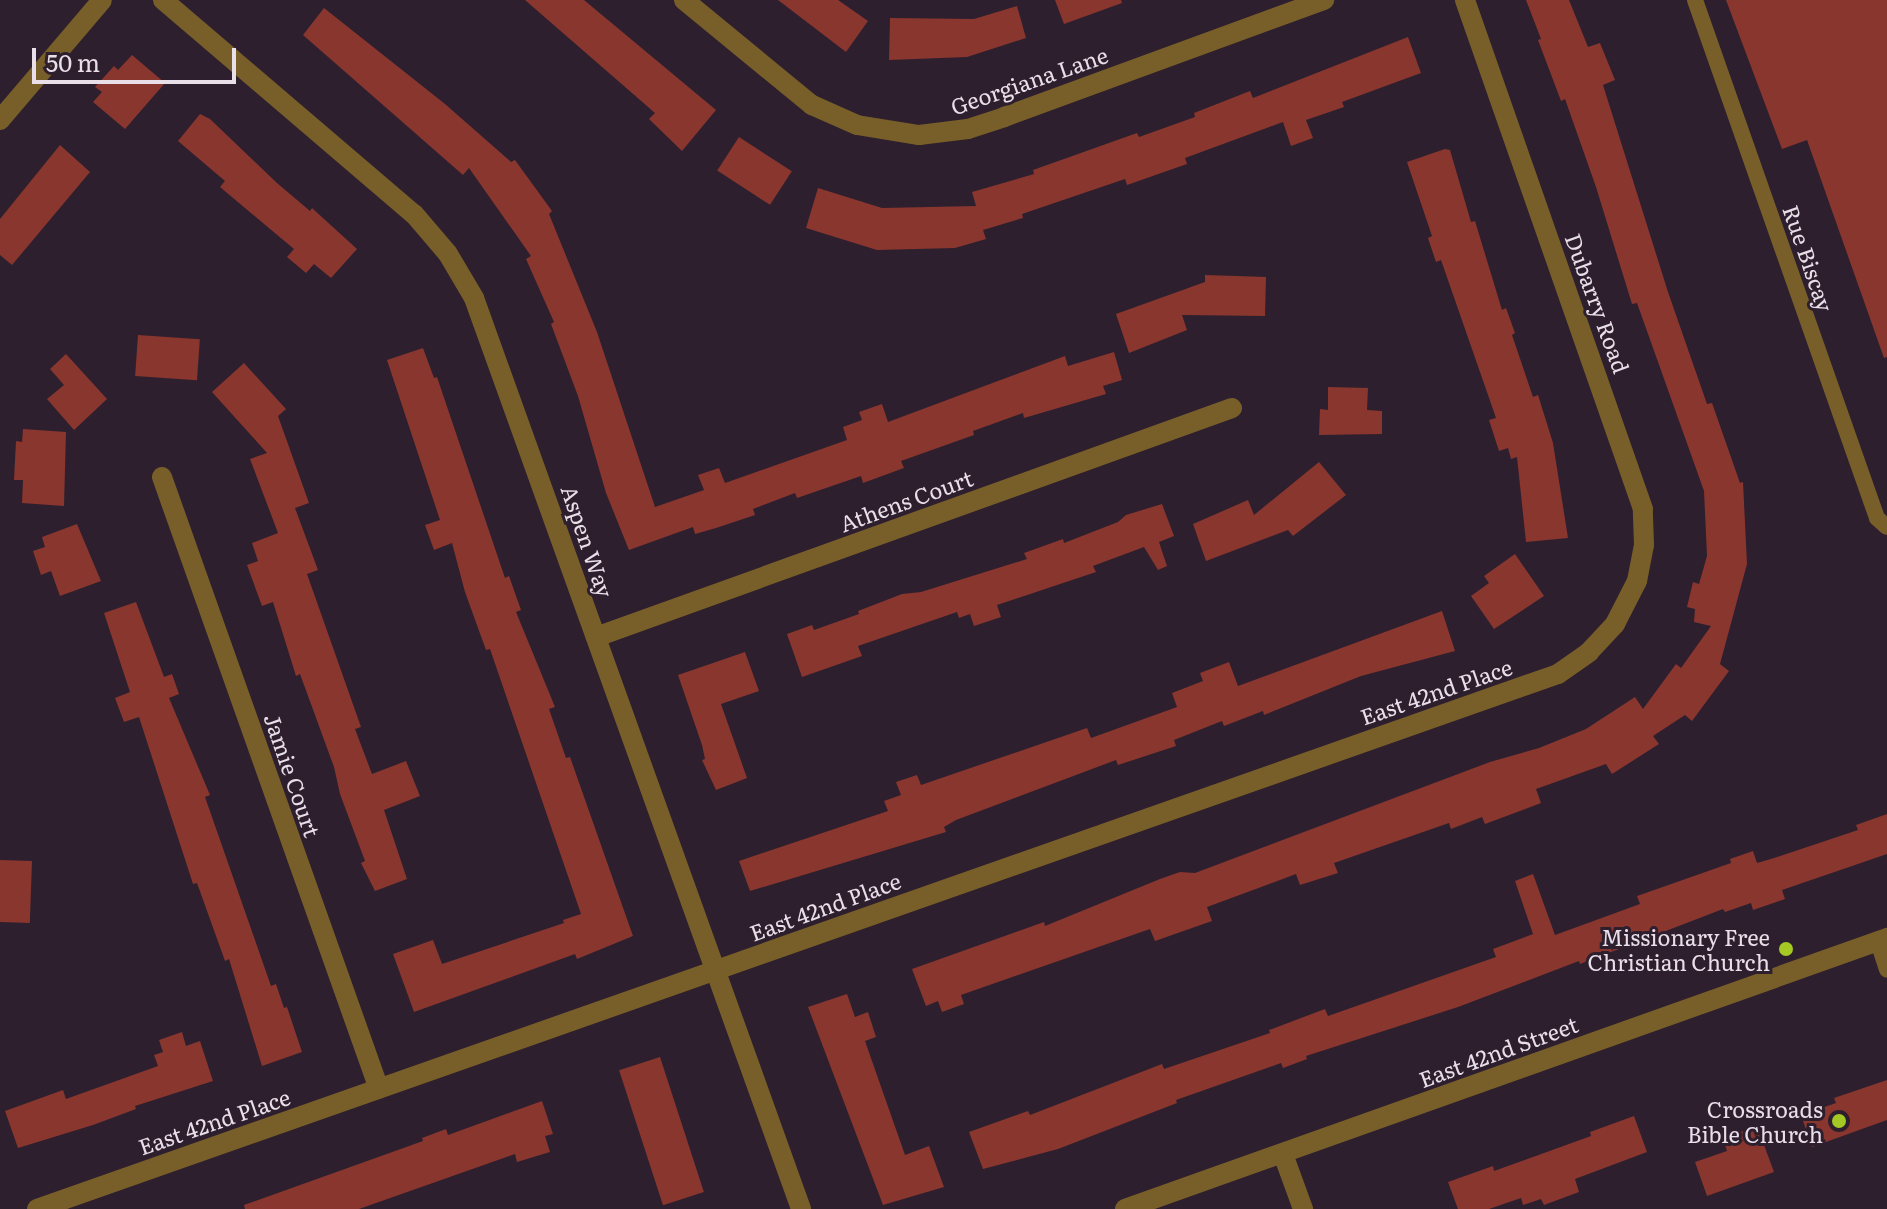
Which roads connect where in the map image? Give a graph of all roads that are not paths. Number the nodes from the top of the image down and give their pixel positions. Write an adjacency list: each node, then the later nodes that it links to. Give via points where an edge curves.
1 (102, 0): 7 (street)
2 (163, 0): 12 (street, Aspen Way, via 414,214 448,254 480,310)
3 (684, 0): 4 (street, Georgiana Lane, via 812,105 857,125 919,135 980,125)
4 (1324, 0)
5 (1465, 0): 11 (street, Dubarry Road, via 1638,485 1643,557)
6 (1695, 0): 10 (lane, Rue Biscay, via 1877,518)
7 (0, 120)
8 (1232, 408): 12 (street, Athens Court)
9 (162, 477): 16 (street, Jamie Court)
10 (1887, 527)
11 (1615, 624): 15 (street, East 42nd Place, via 1558,674)
12 (596, 637): 15 (street, Aspen Way)
13 (1882, 940): 14 (lane); 17 (street, East 42nd Street)
14 (1887, 970)
15 (715, 971): 16 (street, East 42nd Place); 19 (street, Aspen Way)
16 (379, 1089): 18 (street, East 42nd Place)
17 (1283, 1154): 20 (street, East 42nd Street); 21 (street)
18 (37, 1209)
19 (801, 1209)
20 (1125, 1209)
21 (1303, 1209)

